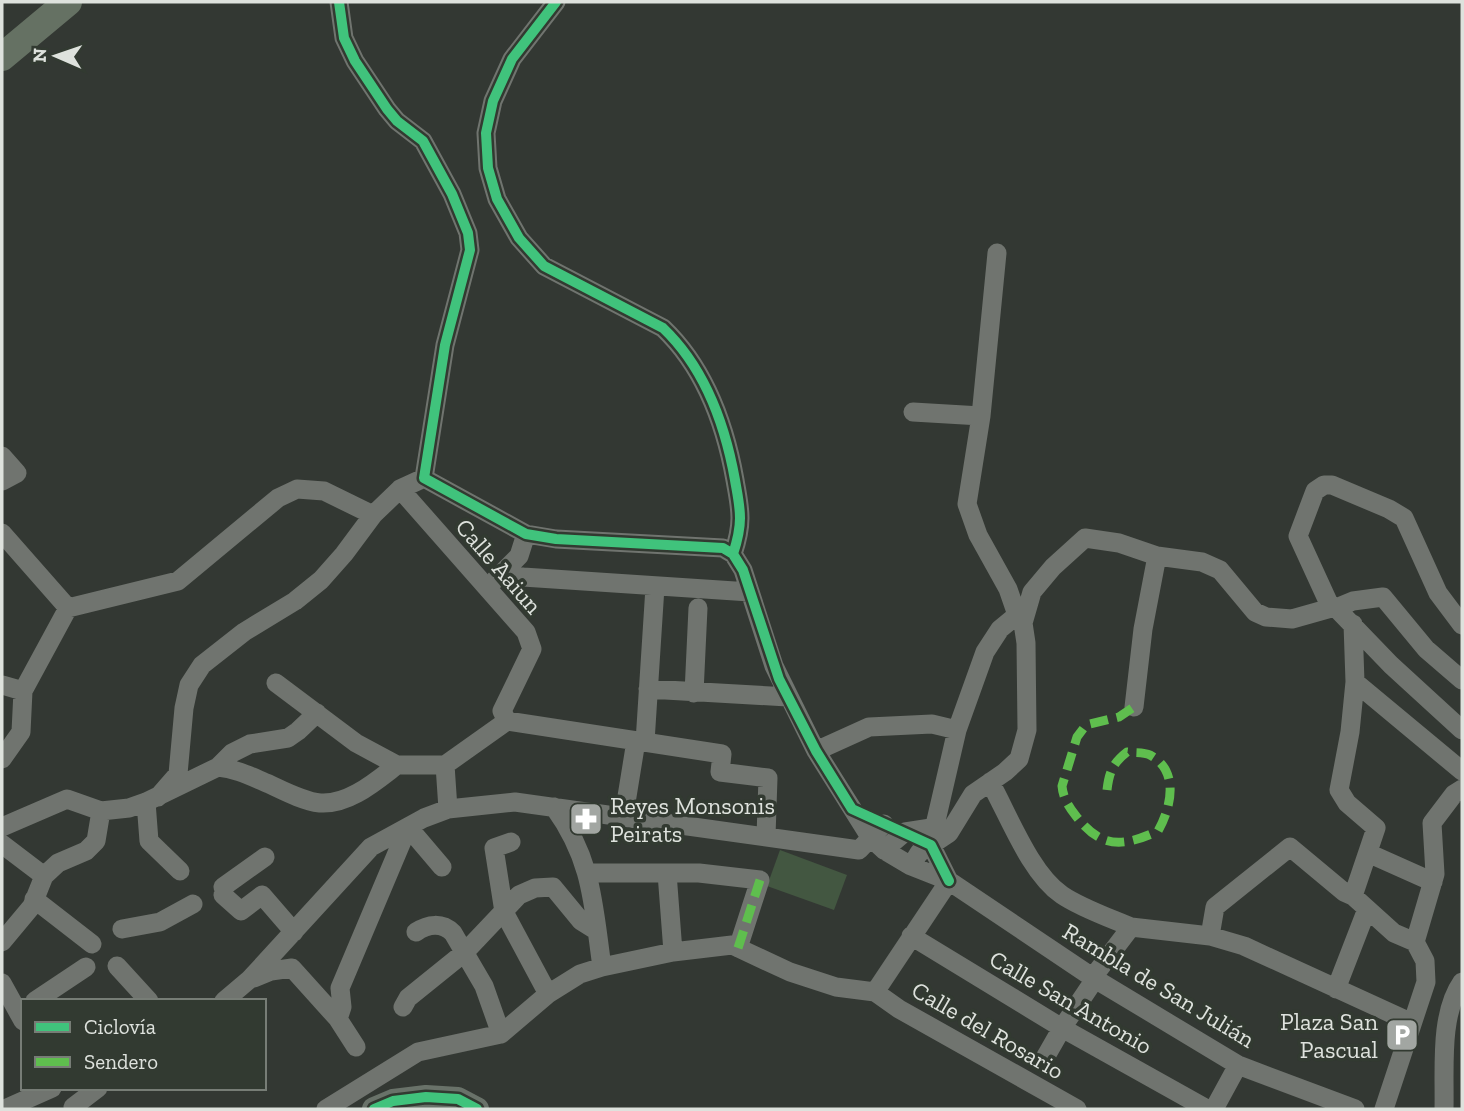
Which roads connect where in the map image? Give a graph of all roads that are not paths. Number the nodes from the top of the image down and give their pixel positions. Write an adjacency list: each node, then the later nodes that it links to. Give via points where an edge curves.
1 (41, 2): 5 (highway)
2 (68, 2): 6 (highway)
3 (339, 2): 11 (street, via 344,37 355,61 397,121 423,141 468,233 471,250 445,345)
4 (556, 2): 17 (street, via 512,60 493,101 486,134 488,168 497,199 519,238 544,266 663,328 698,371 714,403 732,468 740,514)
5 (2, 36)
6 (2, 57)
7 (997, 253): 9 (street)
8 (913, 412): 9 (street)
9 (981, 416): 26 (street, via 967,504)
10 (2, 456): 12 (street, via 17,473)
11 (424, 478): 13 (street); 16 (street)
12 (2, 481)
13 (400, 489): 14 (street); 21 (street, Calle Aaiun)
14 (373, 515): 23 (street, via 324,491 297,489 278,498 178,581); 51 (street, via 321,580 202,666 189,685 178,774)
15 (2, 533): 23 (street)
16 (526, 534): 17 (street, via 723,548); 19 (street, via 519,556)
17 (733, 554): 22 (street, Rambla de San Julián)
18 (1157, 556): 25 (street, via 1202,562 1220,570 1255,612 1266,617 1292,619); 26 (street, via 1085,538 1032,592); 37 (street)
19 (503, 573): 20 (street); 21 (street)
20 (655, 587): 22 (street); 33 (street)
21 (486, 588): 39 (street, Calle Aaiun, via 526,632 533,649 502,711)
22 (750, 592): 36 (street, Rambla de San Julián)
23 (68, 608): 34 (street)
24 (698, 608): 35 (street)
25 (1334, 608): 27 (street); 28 (street, via 1298,536 1315,491 1324,485 1371,500 1404,518 1438,593); 29 (street, via 1382,597 1426,649)
26 (1020, 619): 40 (street, via 1000,628 985,652); 49 (street, via 1026,643 1027,730 1019,759)
27 (1353, 624): 30 (street); 41 (street)
28 (1462, 625)
29 (1462, 680)
30 (1355, 682): 48 (street); 64 (street, via 1339,790 1376,828)
31 (276, 683): 38 (street)
32 (2, 685): 34 (street)
33 (648, 689): 35 (street); 42 (street)
34 (23, 691): 44 (street, via 21,732)
35 (694, 693): 36 (street)
36 (788, 697): 43 (street, Rambla de San Julián)
37 (1134, 707)
38 (317, 713): 45 (street, via 356,743); 47 (street, via 288,737 250,744)
39 (507, 721): 42 (street); 46 (street)
40 (957, 730): 43 (street, via 932,724 869,727); 58 (street, via 935,825)
41 (1462, 730)
42 (640, 741): 55 (street); 59 (street, via 722,754 720,772 768,778)
43 (816, 751): 60 (street, Rambla de San Julián, via 852,809)
44 (2, 760)
45 (397, 765): 46 (street); 47 (street, via 364,790 320,803)
46 (445, 765): 53 (street)
47 (218, 767): 51 (street)
48 (1462, 771)
49 (990, 782): 63 (street, via 973,794 949,833); 78 (street, via 1027,858 1061,895)
50 (1462, 789): 73 (street, via 1432,823)
51 (152, 800): 54 (street); 68 (street, via 149,841)
52 (554, 807): 53 (street, via 515,802); 55 (street); 69 (street, via 570,830)
53 (448, 809): 57 (street)
54 (101, 811): 56 (street, via 67,799); 71 (street, via 96,841)
55 (624, 815): 59 (street)
56 (2, 827)
57 (408, 827): 67 (street); 81 (street, via 371,847); 107 (street, via 341,988)
58 (905, 832): 60 (street, Rambla de San Julián); 63 (street, Rambla de San Julián)
59 (766, 836): 60 (street, via 859,850)
60 (879, 837): 66 (street, Rambla de San Julián)
61 (512, 842): 77 (street, via 494,848)
62 (2, 844): 71 (street)
63 (930, 845): 66 (street); 72 (street, Rambla de San Julián)
64 (1367, 853): 73 (street); 75 (street)
65 (265, 857): 81 (street, via 223,891 241,911 262,895)
66 (911, 866): 72 (street, Rambla de San Julián)
67 (442, 867)
68 (180, 872)
69 (588, 873): 70 (street); 80 (street)
70 (667, 873): 88 (street, via 760,880); 90 (street)
71 (44, 876): 74 (street)
72 (949, 881): 83 (street); 94 (street, Rambla de San Julián)
73 (1433, 882): 86 (street)
74 (34, 899): 85 (street); 87 (street)
75 (1360, 903): 84 (street, via 1290,847 1215,907); 86 (street, via 1394,933); 99 (street)
76 (193, 904): 79 (street, via 160,922)
77 (504, 912): 80 (street, via 519,895 553,887 581,921); 89 (street); 101 (street)
78 (1131, 928): 84 (street); 94 (street)
79 (122, 929)
80 (597, 931): 93 (street)
81 (294, 932): 95 (street)
82 (416, 932): 89 (street, via 428,926 446,927)
83 (911, 936): 100 (street); 109 (street, Calle San Antonio)
84 (1210, 936): 99 (street, via 1244,946)
85 (2, 942)
86 (1415, 942): 96 (street, via 1425,961)
87 (92, 944)
88 (738, 947): 90 (street); 100 (street, via 790,972 836,987)
89 (465, 952): 105 (street); 110 (street, via 484,986)
90 (673, 952): 93 (street)
91 (117, 966): 103 (street)
92 (86, 967): 102 (street)
93 (602, 967): 101 (street, via 580,974)
94 (1094, 978): 109 (street); 113 (street, Rambla de San Julián)
95 (250, 979): 104 (street); 107 (street, via 292,968)
96 (1426, 982): 98 (street); 108 (street)
97 (2, 983): 106 (street)
98 (1458, 988): 130 (street, via 1447,1018)
99 (1336, 989): 108 (street)
100 (875, 992): 126 (street, Calle del Rosario)
101 (548, 994): 110 (street)
102 (38, 999)
103 (147, 999)
104 (226, 999)
105 (403, 1007)
106 (21, 1014)
107 (338, 1019): 111 (street)
108 (1412, 1023): 129 (street)
109 (1062, 1028): 112 (street); 127 (street, Calle San Antonio)
110 (501, 1034): 122 (street, via 418,1052)
111 (356, 1046)
112 (1042, 1063)
113 (1238, 1065): 119 (street, Rambla de San Julián); 128 (street)
114 (48, 1090): 121 (street)
115 (62, 1090): 120 (street)
116 (95, 1090): 120 (street)
117 (1462, 1105): 131 (street)
118 (459, 1106): 123 (main road, via 410,1097)
119 (1342, 1107)
120 (74, 1108)
121 (5, 1109)
122 (326, 1109)
123 (374, 1109)
124 (391, 1109): 125 (main road)
125 (401, 1109)
126 (1077, 1109)
127 (1207, 1109)
128 (1214, 1109)
129 (1384, 1109)
130 (1444, 1109)
131 (1454, 1109)

